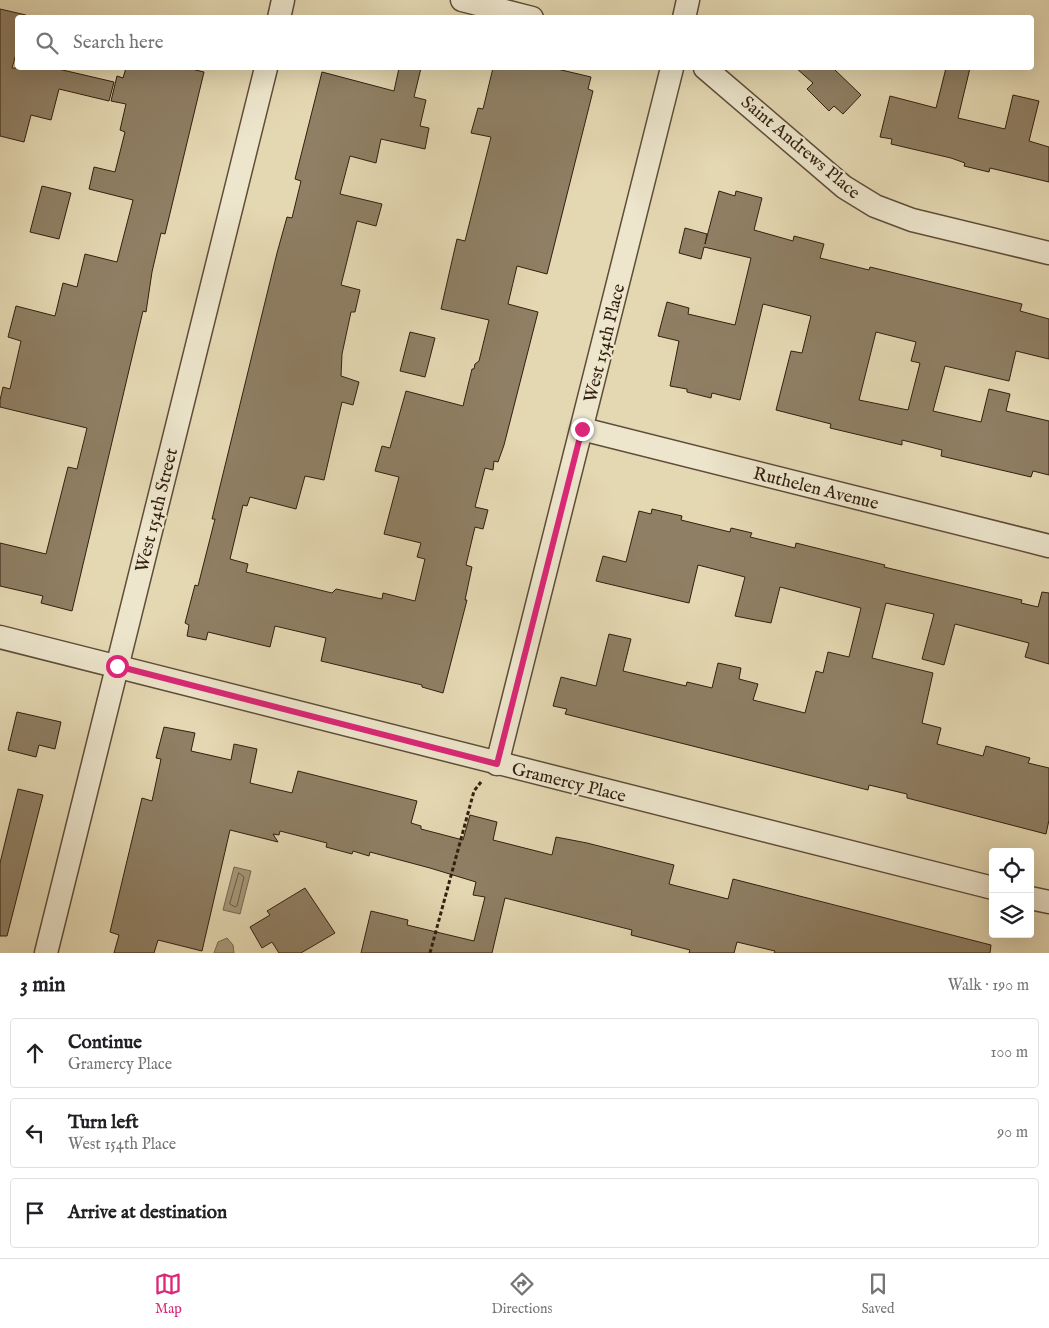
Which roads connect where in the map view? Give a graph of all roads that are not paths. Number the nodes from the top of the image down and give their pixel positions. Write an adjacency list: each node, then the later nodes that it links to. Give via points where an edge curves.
1 (283, 0): 4 (street)
2 (462, 0): 5 (street)
3 (688, 0): 6 (street)
4 (280, 15)
5 (520, 15)
6 (685, 15)
7 (266, 70): 14 (street, West 154th Street)
8 (672, 70): 11 (street, West 154th Place)
9 (707, 70): 10 (street, Saint Andrews Place, via 844,187 874,206 912,220)
10 (1049, 253)
11 (582, 429): 12 (street, Ruthelen Avenue); 15 (street, West 154th Place)
12 (1049, 546)
13 (0, 637): 14 (street, Gramercy Place)
14 (117, 666): 15 (street, Gramercy Place); 19 (street, West 154th Street)
15 (497, 764): 16 (street, Gramercy Place)
16 (989, 887)
17 (1034, 899): 18 (street)
18 (1049, 902)
19 (46, 953)

